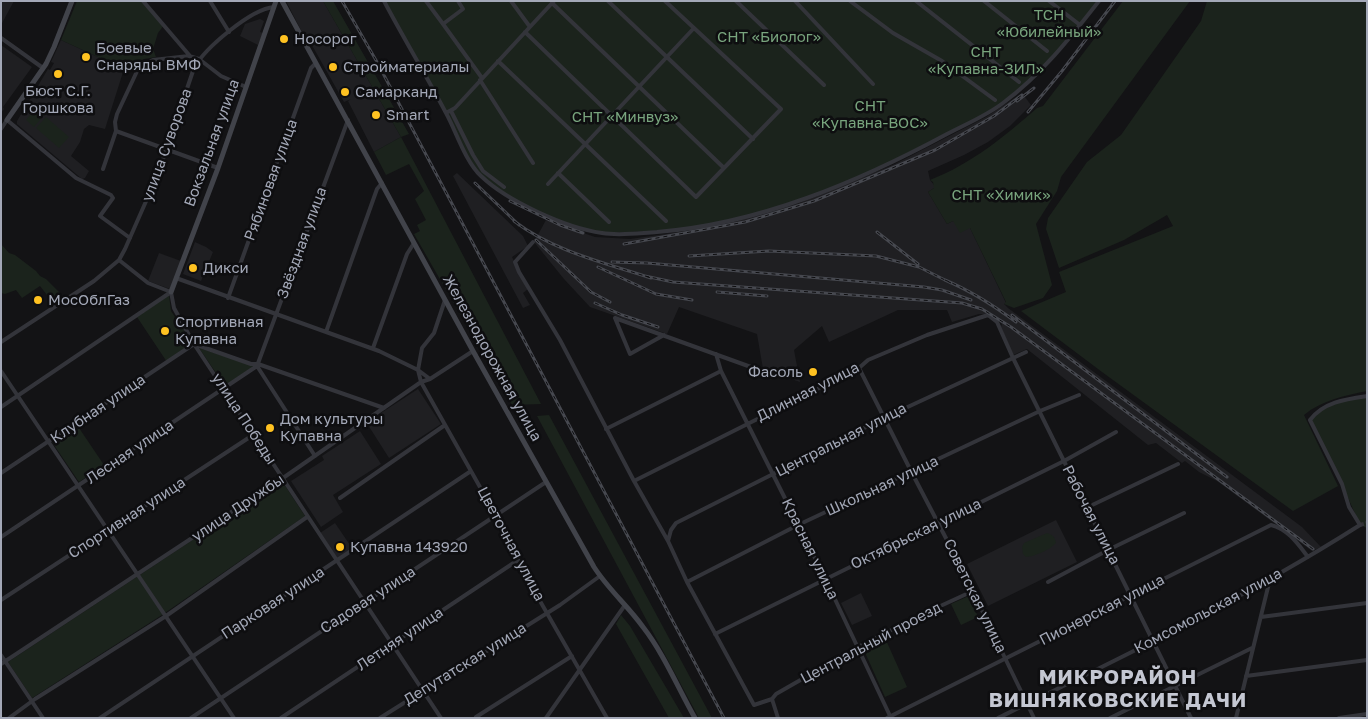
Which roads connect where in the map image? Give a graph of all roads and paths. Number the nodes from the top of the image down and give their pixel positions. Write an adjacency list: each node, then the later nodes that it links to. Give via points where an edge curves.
1 (72, 1): 33 (main road)
2 (143, 1): 28 (street)
3 (210, 1): 24 (street)
4 (282, 1): 32 (main road, Железнодорожная улица)
5 (384, 1): 42 (street)
6 (426, 1): 20 (street)
7 (458, 1): 20 (street, via 463,9)
8 (511, 1): 22 (street)
9 (608, 1): 29 (street)
10 (665, 1): 23 (street)
11 (736, 1): 37 (street)
12 (795, 1): 36 (street)
13 (850, 1): 40 (street, via 892,33 942,61)
14 (916, 1): 35 (street)
15 (984, 1): 27 (street)
16 (1049, 1): 21 (street)
17 (1099, 1): 21 (street)
18 (553, 2): 22 (street); 38 (street)
19 (275, 4): 24 (street, улица Суворова); 39 (main road, Вокзальная улица)
20 (443, 24): 34 (street)
21 (1080, 25): 42 (street, via 1049,62 1001,105 900,160 762,212 674,230 604,234 538,212 501,192 479,175)
22 (530, 27): 25 (street)
23 (694, 28): 29 (street); 48 (street, via 781,109)
24 (229, 32): 30 (street, улица Суворова)
25 (525, 32): 31 (street); 43 (street)
26 (1, 38): 33 (street)
27 (1047, 51)
28 (189, 56): 30 (street); 47 (street, via 153,60 139,66 117,114)
29 (666, 57): 38 (street); 48 (street)
30 (199, 59): 39 (street, via 221,76); 50 (street, улица Суворова)
31 (498, 61): 34 (street); 49 (street)
32 (315, 64): 45 (main road, Железнодорожная улица); 67 (street, Рябиновая улица)
33 (43, 68): 44 (main road)
34 (481, 79): 41 (street); 51 (street)
35 (1018, 82)
36 (873, 84)
37 (824, 85)
38 (639, 86): 43 (street); 53 (street)
39 (246, 87): 52 (main road, Вокзальная улица)
40 (995, 100)
41 (451, 111): 42 (street); 58 (street, via 483,171)
42 (446, 113)
43 (612, 115): 49 (street); 53 (street, via 696,197)
44 (7, 120): 46 (street); 61 (street, via 76,178 112,195 100,216)
45 (348, 120): 56 (main road, Железнодорожная улица); 69 (street, Звёздная улица)
46 (1, 129)
47 (116, 131): 50 (street); 54 (street)
48 (752, 138): 53 (street)
49 (585, 144): 55 (street); 59 (street)
50 (167, 150): 52 (street); 61 (street, улица Суворова)
51 (533, 163)
52 (218, 168): 65 (main road, Вокзальная улица)
53 (724, 168)
54 (103, 169)
55 (558, 173): 57 (street); 60 (street)
56 (382, 183): 63 (main road, Железнодорожная улица); 71 (street, via 377,188)
57 (548, 184)
58 (504, 187)
59 (666, 221)
60 (609, 222)
61 (130, 238): 64 (street, улица Суворова)
62 (533, 242): 100 (street, via 514,262 560,340)
63 (414, 243): 68 (main road, Железнодорожная улица); 75 (street, via 407,254)
64 (119, 260): 66 (street, via 148,283); 73 (street, via 94,281)
65 (176, 278): 66 (main road, Вокзальная улица); 67 (street)
66 (171, 292): 74 (street, улица Победы, via 174,308); 92 (street)
67 (228, 298): 69 (street)
68 (445, 300): 76 (main road, Железнодорожная улица); 82 (street, via 434,333 422,348)
69 (276, 314): 71 (street); 80 (street, Звёздная улица)
70 (988, 315): 79 (street, Рабочая улица, via 997,322); 81 (street, Длинная улица, via 927,334 868,360)
71 (326, 332): 75 (street)
72 (664, 335): 72 (street, via 630,354 615,318 648,329); 78 (street)
73 (1, 342)
74 (194, 344): 80 (street); 89 (street, улица Победы); 103 (street, Клубная улица)
75 (373, 348): 82 (street)
76 (473, 351): 86 (street, улица Дружбы); 113 (main road, Железнодорожная улица)
77 (1026, 352): 79 (street, Центральная улица)
78 (716, 354): 84 (street, Красная улица); 85 (street)
79 (1013, 358): 96 (street, Рабочая улица); 97 (street, Центральная улица)
80 (258, 365): 89 (street, Лесная улица); 95 (street); 104 (street)
81 (859, 368): 90 (street, Длинная улица); 97 (street, Советская улица)
82 (418, 370): 86 (street); 87 (street, Цветочная улица)
83 (1, 371): 92 (street)
84 (721, 371): 98 (street, Красная улица); 100 (street)
85 (762, 371)
86 (430, 379): 87 (street, улица Дружбы)
87 (421, 382): 95 (street, улица Дружбы); 99 (street, Цветочная улица)
88 (807, 387): 90 (street)
89 (224, 389): 102 (street, улица Победы); 114 (street, Лесная улица)
90 (810, 391): 98 (street, Длинная улица)
91 (1079, 395): 96 (street, Школьная улица)
92 (18, 396): 94 (street); 103 (street)
93 (1367, 396): 126 (street, Комсомольская улица, via 1342,400 1316,411 1310,420 1360,525)
94 (1, 407)
95 (384, 408): 104 (street, улица Дружбы)
96 (1040, 411): 105 (street, Рабочая улица); 109 (street, Школьная улица)
97 (884, 418): 109 (street, Советская улица); 110 (street, Центральная улица)
98 (747, 423): 110 (street, Красная улица); 112 (street, Длинная улица)
99 (445, 425): 107 (street, Цветочная улица); 115 (street)
100 (606, 429): 112 (street)
101 (1116, 432): 105 (street, Октябрьская улица)
102 (253, 435): 111 (street, улица Победы); 122 (street, Спортивная улица)
103 (48, 441): 108 (street, Клубная улица); 114 (street)
104 (315, 456): 111 (street, улица Дружбы)
105 (1064, 461): 116 (street, Рабочая улица); 120 (street, Октябрьская улица)
106 (1178, 464): 116 (street)
107 (471, 471): 118 (street, Цветочная улица); 127 (street, Парковая улица)
108 (1, 473)
109 (912, 473): 120 (street, Советская улица); 121 (street, Школьная улица)
110 (774, 474): 121 (street, Красная улица); 124 (street, Центральная улица, via 676,524)
111 (283, 478): 119 (street, улица Победы); 129 (street, улица Дружбы)
112 (634, 481): 124 (street)
113 (546, 482): 118 (street, Садовая улица); 130 (main road, Железнодорожная улица)
114 (79, 486): 122 (street); 123 (street, Лесная улица)
115 (340, 498)
116 (1086, 508): 125 (street, Рабочая улица)
117 (1184, 514): 125 (street)
118 (495, 515): 128 (street, Цветочная улица); 138 (street, Садовая улица)
119 (307, 517): 127 (street, улица Победы); 142 (street)
120 (939, 523): 131 (street, Октябрьская улица); 135 (street, Советская улица)
121 (798, 525): 131 (street, Красная улица); 133 (street, Школьная улица)
122 (108, 530): 129 (street); 137 (street, Спортивная улица)
123 (1, 537)
124 (668, 541): 133 (street)
125 (1108, 550): 134 (street); 136 (street, Рабочая улица)
126 (1308, 557): 132 (street, Комсомольская улица); 136 (street, Пионерская улица, via 1294,538 1271,525)
127 (337, 560): 138 (street, улица Победы); 150 (street, Парковая улица)
128 (518, 560): 141 (street, Цветочная улица); 146 (street, Летняя улица)
129 (137, 574): 142 (street); 154 (street, улица Дружбы)
130 (600, 576): 140 (main road, Железнодорожная улица); 141 (street, Депутатская улица)
131 (825, 578): 144 (street, Октябрьская улица); 147 (street, Красная улица)
132 (1270, 579): 143 (street); 145 (street, Комсомольская улица)
133 (687, 582): 144 (street)
134 (1048, 582)
135 (973, 591): 147 (street, Центральный проезд); 152 (street, Советская улица)
136 (1131, 596): 145 (street, Рабочая улица); 152 (street, Пионерская улица)
137 (1, 600)
138 (366, 602): 146 (street, улица Победы); 159 (street, Садовая улица)
139 (1367, 603): 143 (street)
140 (625, 606): 155 (street); 176 (main road, Железнодорожная улица, via 651,638)
141 (547, 613): 151 (street, Цветочная улица); 158 (street, Депутатская улица)
142 (166, 616): 150 (street); 161 (street)
143 (1261, 617): 148 (street)
144 (715, 634): 160 (street, via 754,705)
145 (1152, 642): 157 (street, Рабочая улица); 162 (street, Комсомольская улица)
146 (393, 644): 158 (street, улица Победы); 171 (street, Летняя улица)
147 (858, 648): 160 (street, Центральный проезд); 165 (street, Красная улица)
148 (1252, 648): 156 (street); 157 (street)
149 (1, 655): 154 (street)
150 (192, 655): 159 (street); 168 (street, Парковая улица)
151 (572, 656): 155 (street, Цветочная улица); 164 (street)
152 (1006, 659): 162 (street, Советская улица); 165 (street, Пионерская улица)
153 (1367, 660): 156 (street)
154 (3, 662): 161 (street)
155 (580, 670): 174 (street); 175 (street, Цветочная улица)
156 (1246, 676): 182 (street)
157 (1176, 686): 180 (street); 181 (street, Рабочая улица)
158 (424, 690): 172 (street, Депутатская улица); 173 (street, улица Победы)
159 (221, 698): 169 (street, Садовая улица); 170 (street)
160 (772, 698): 177 (street)
161 (32, 701): 166 (street); 167 (street)
162 (1026, 704): 178 (street, Комсомольская улица); 179 (street, Советская улица)
163 (1367, 714): 183 (street)
164 (476, 717)
165 (890, 717)
166 (9, 718)
167 (43, 718)
168 (100, 718)
169 (191, 718)
170 (234, 718)
171 (281, 718)
172 (380, 718)
173 (440, 718)
174 (546, 718)
175 (607, 718)
176 (695, 718)
177 (778, 718)
178 (998, 718)
179 (1034, 718)
180 (1110, 718)
181 (1191, 718)
182 (1236, 718)
183 (1339, 718)

